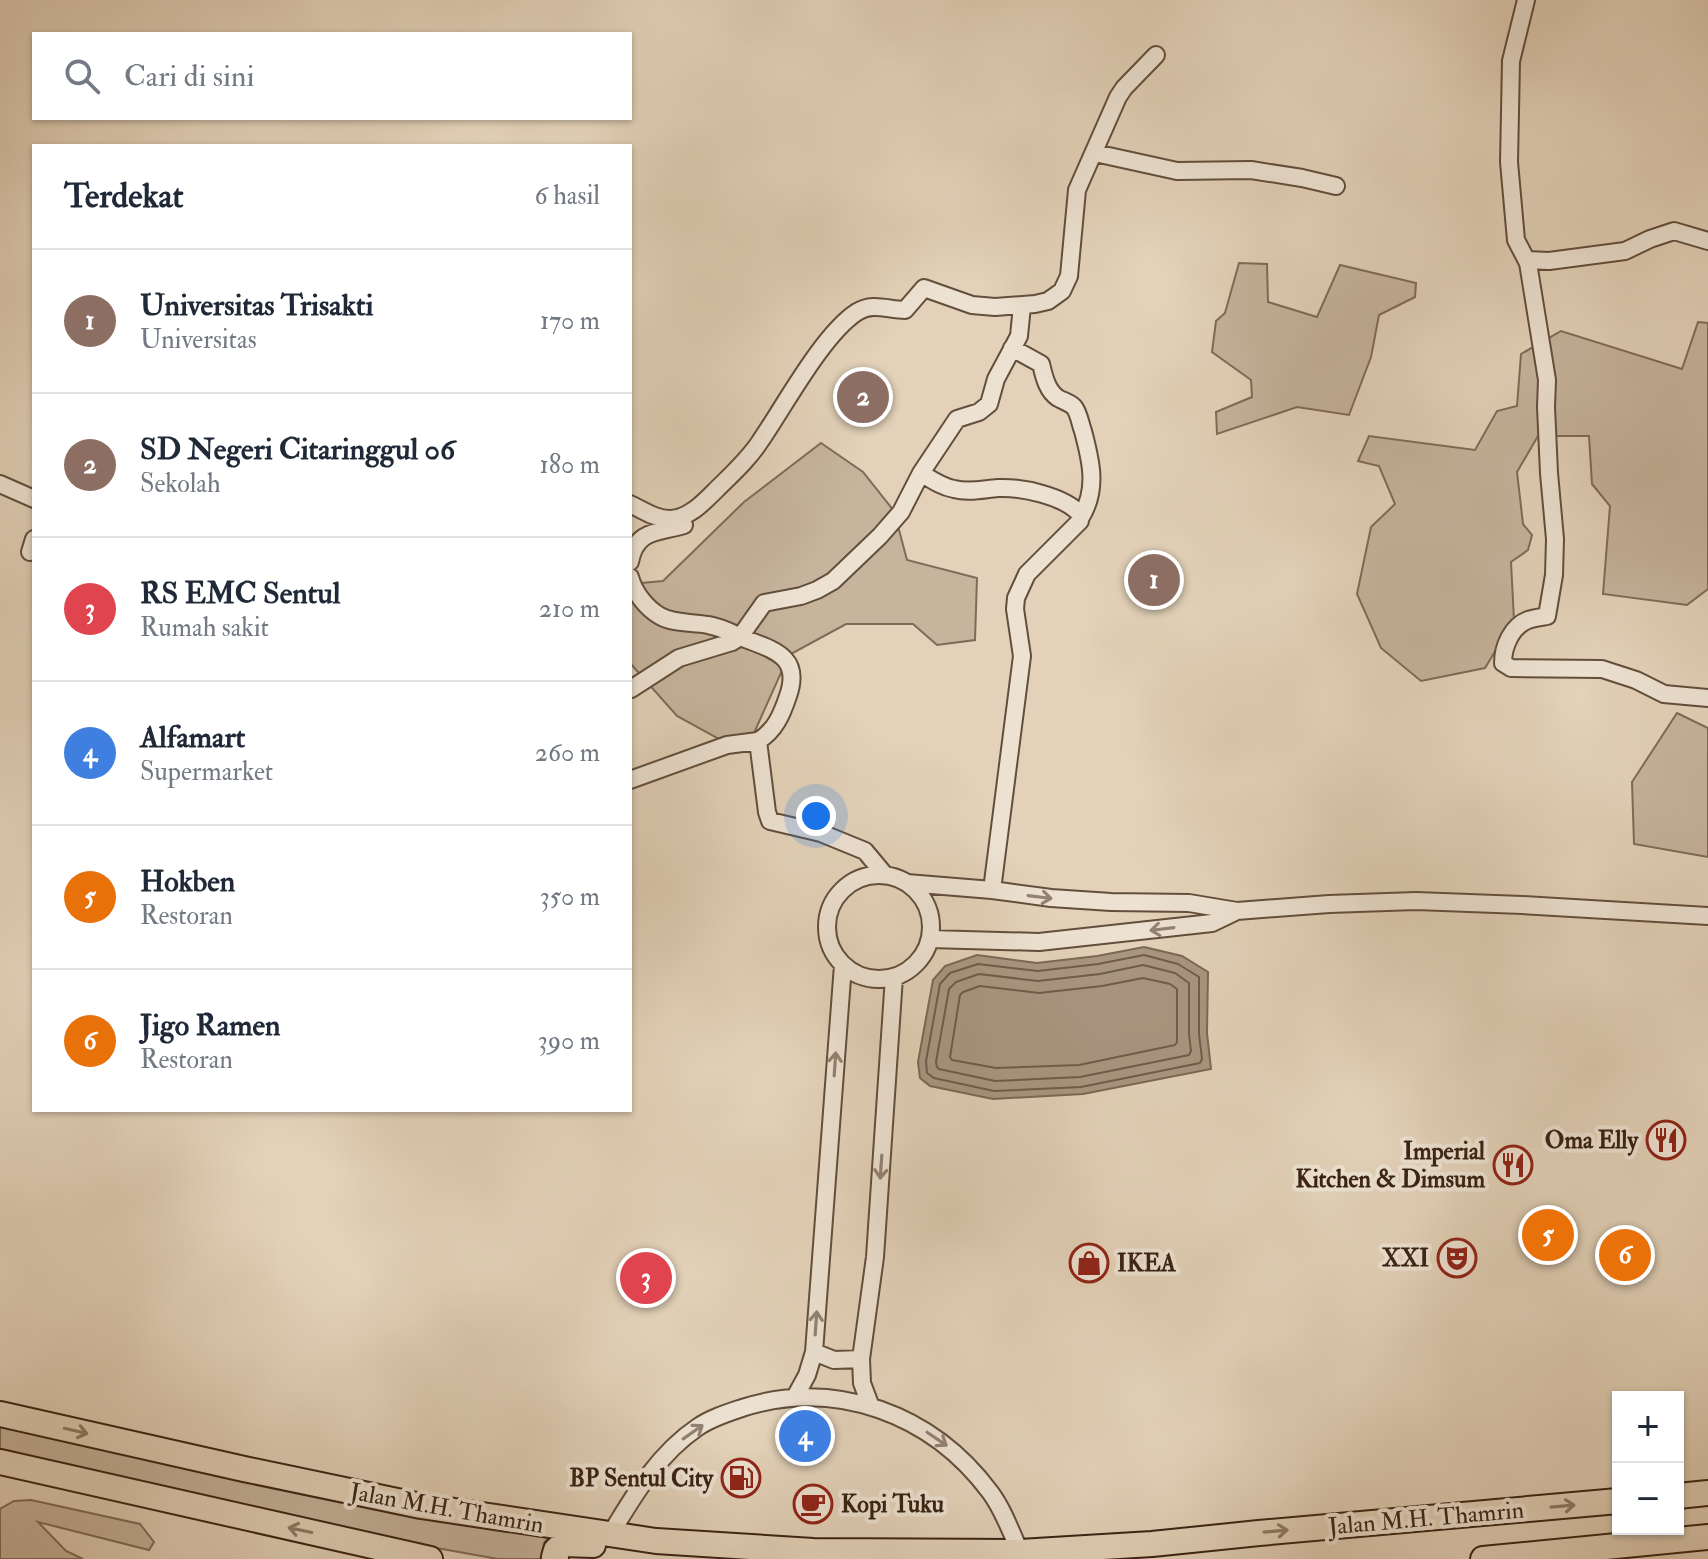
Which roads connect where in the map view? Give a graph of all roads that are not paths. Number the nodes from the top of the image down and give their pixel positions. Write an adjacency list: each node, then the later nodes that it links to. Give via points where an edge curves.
1 (1526, 0): 6 (street, via 1511,61 1508,136 1515,235)
2 (1156, 55): 3 (street, via 1118,97)
3 (1095, 153): 4 (street, via 1177,171 1251,170); 7 (street, via 1077,190 1069,276 1062,291 1048,301)
4 (1336, 186)
5 (1708, 241): 6 (street, via 1674,231 1625,251)
6 (1527, 260): 19 (street, via 1547,380 1554,575 1547,616 1526,620 1513,631 1503,663 1511,668 1602,669 1664,694)
7 (1022, 306): 8 (street); 12 (street, via 984,307 924,288 905,310 871,307 858,312 824,347 750,456)
8 (1012, 348): 9 (street, via 989,404 957,419); 14 (street, via 1041,364 1046,384 1078,414 1091,459 1092,486)
9 (921, 473): 14 (street, via 957,490 1032,491 1070,505); 17 (street, via 901,512 833,581 801,596 764,603)
10 (0, 484): 11 (street)
11 (32, 498)
12 (708, 498): 13 (street, via 674,519 658,518); 15 (street, via 692,523 644,536)
13 (632, 505)
14 (1081, 517): 24 (street, via 1027,574 1016,598 1022,656)
15 (632, 553)
16 (632, 581): 17 (street, via 660,616 711,625)
17 (740, 637): 18 (street, via 679,658); 20 (street, via 779,652 793,677 785,709)
18 (632, 688)
19 (1708, 698)
20 (758, 741): 21 (street, via 727,745); 22 (street, via 770,821 865,851)
21 (632, 779)
22 (885, 875): 23 (street); 28 (street, via 853,881 831,905 827,937)
23 (907, 883): 24 (street); 27 (street, via 928,907)
24 (992, 890): 25 (street, one-way to 25)
25 (1237, 911): 26 (street, via 1416,901); 27 (street, one-way to 27, via 1212,923 1053,941)
26 (1708, 916)
27 (930, 939): 29 (street, via 921,959)
28 (843, 965): 29 (street, via 862,977); 30 (street, one-way to 28)
29 (894, 977): 31 (street, one-way to 31, via 875,1257)
30 (814, 1352): 31 (street, via 834,1360); 32 (street)
31 (861, 1359): 33 (street)
32 (795, 1397): 33 (street, via 845,1399); 39 (street, one-way to 32, via 644,1481 699,1426 750,1405)
33 (871, 1407): 42 (street, one-way to 42, via 904,1418 947,1444 993,1495)
34 (0, 1414): 39 (main road, Jalan M.H. Thamrin, one-way to 39, via 421,1506)
35 (0, 1462): 43 (main road, Jalan M.H. Thamrin, one-way to 35)
36 (1708, 1493): 37 (main road)
37 (1684, 1495)
38 (1612, 1502): 42 (main road, Jalan M.H. Thamrin, one-way to 38)
39 (610, 1535): 41 (main road, Jalan M.H. Thamrin)
40 (1708, 1537): 45 (main road, Jalan M.H. Thamrin)
41 (656, 1541): 42 (main road, Jalan M.H. Thamrin, via 813,1551); 44 (main road, via 628,1548 563,1544)
42 (1020, 1552)
43 (430, 1559)
44 (556, 1559)
45 (1483, 1559)

